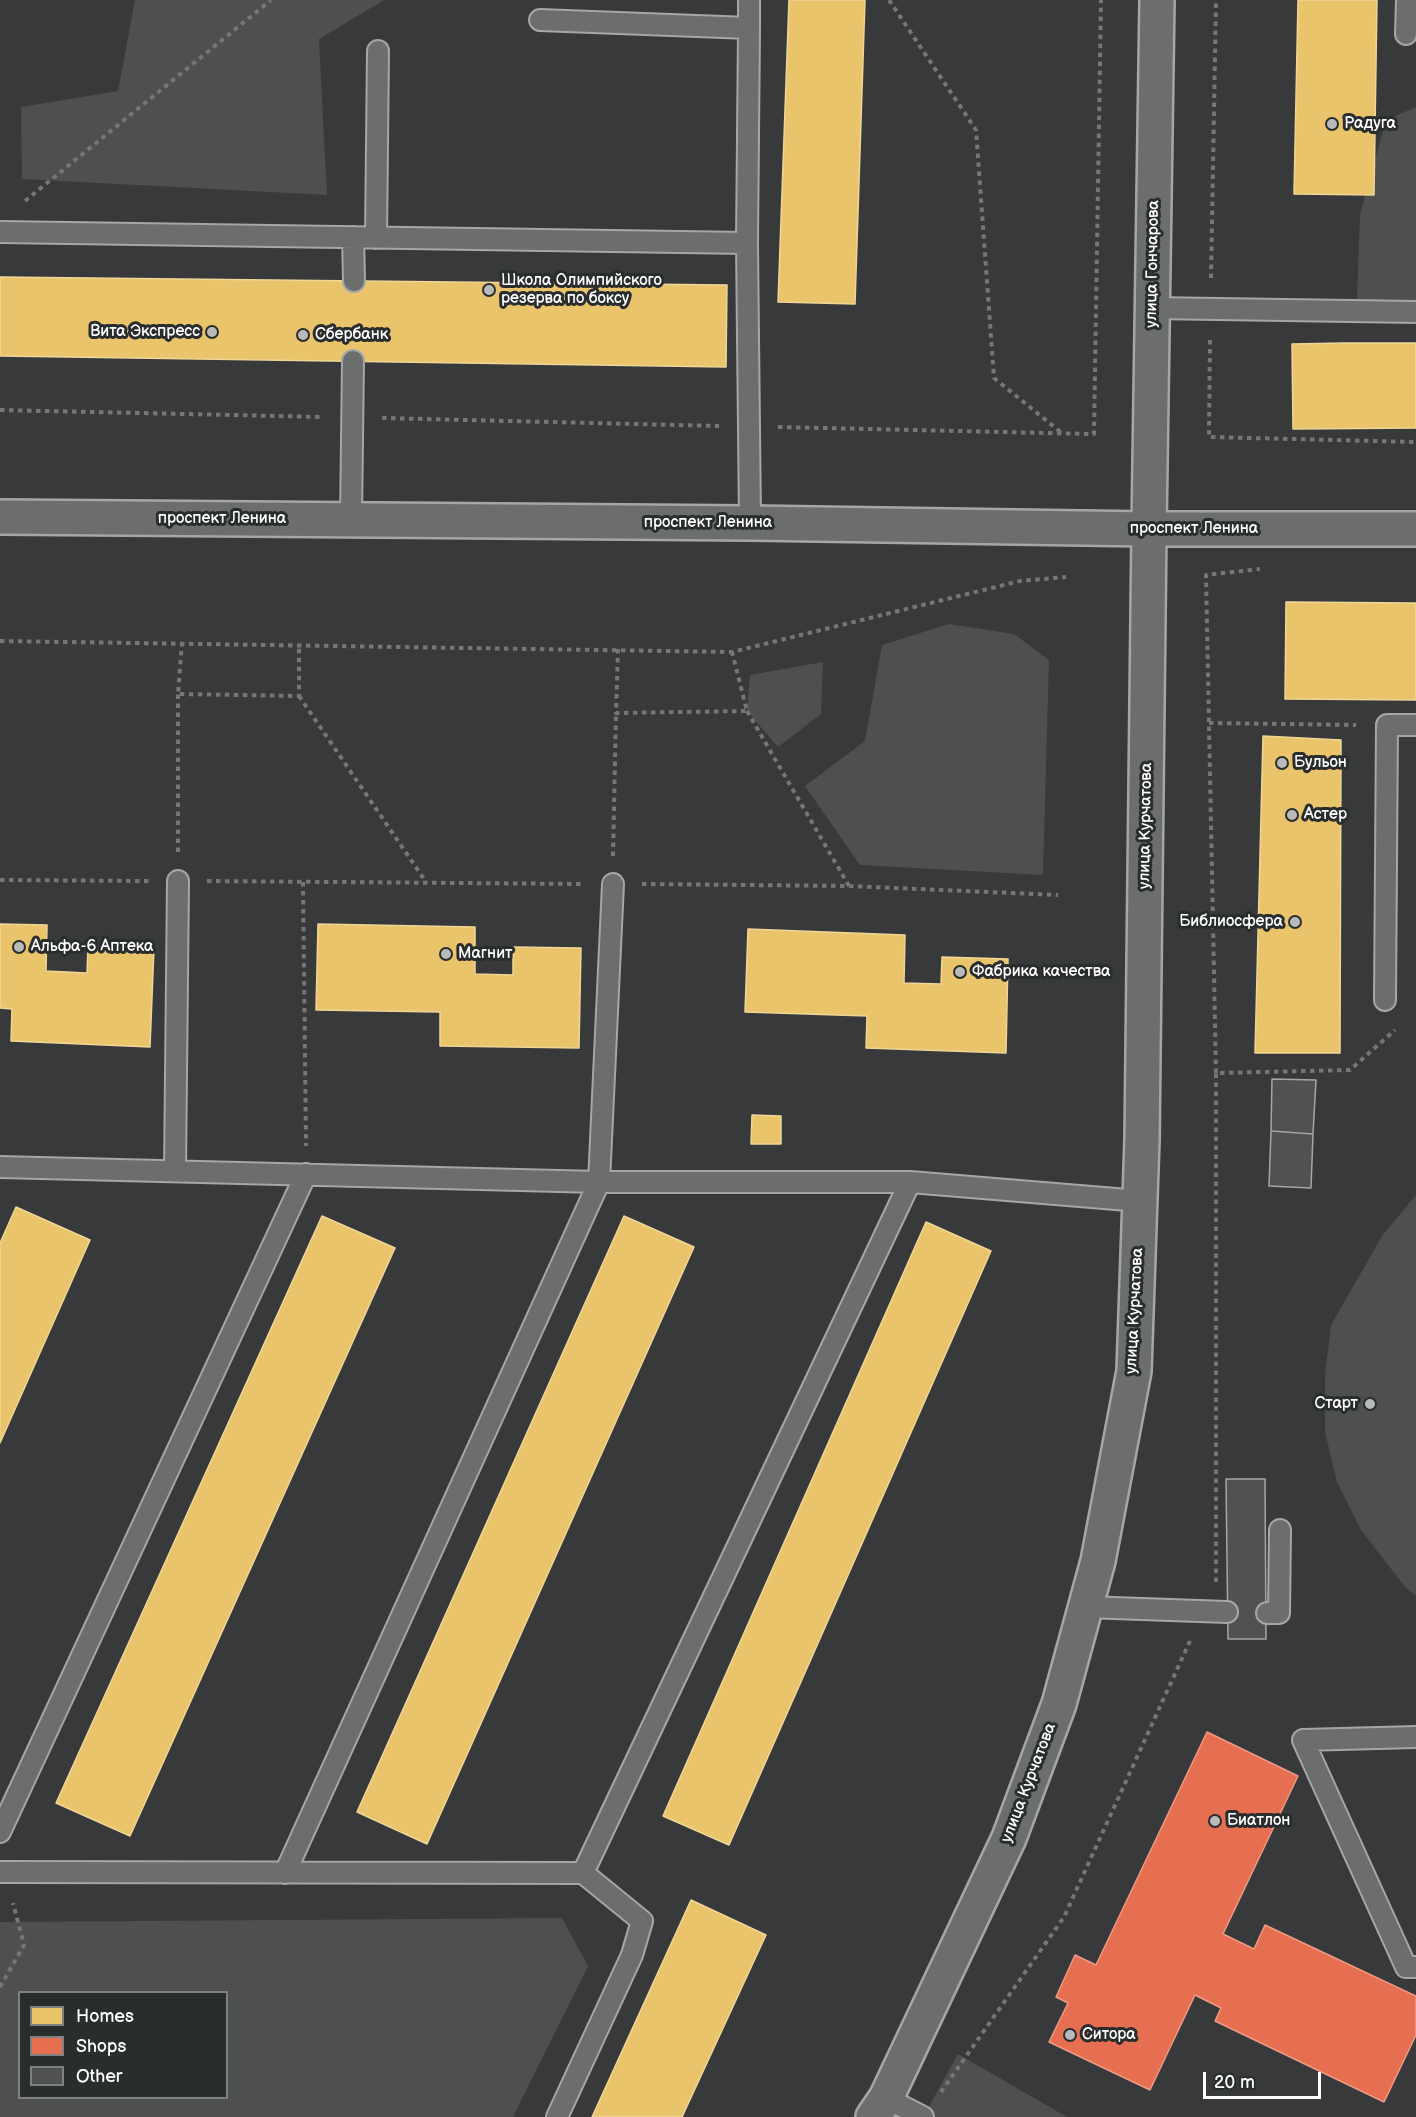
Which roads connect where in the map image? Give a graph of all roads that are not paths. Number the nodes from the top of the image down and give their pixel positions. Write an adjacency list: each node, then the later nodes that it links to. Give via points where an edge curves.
1 (749, 0): 5 (lane)
2 (1157, 0): 13 (street, улица Гончарова)
3 (1407, 0): 6 (lane)
4 (540, 20): 5 (lane)
5 (749, 28): 11 (lane)
6 (1406, 34)
7 (378, 51): 10 (lane)
8 (0, 232): 9 (lane)
9 (353, 237): 10 (lane); 12 (lane)
10 (376, 237): 11 (lane)
11 (747, 243): 18 (lane)
12 (354, 281)
13 (1152, 308): 14 (lane); 19 (street, улица Гончарова)
14 (1416, 312)
15 (353, 361): 17 (lane)
16 (0, 517): 17 (street, проспект Ленина)
17 (351, 520): 18 (street, проспект Ленина)
18 (750, 523): 19 (street, проспект Ленина)
19 (1149, 529): 20 (street, проспект Ленина); 30 (street, улица Курчатова)
20 (1416, 529)
21 (1416, 725): 24 (lane, via 1387,725)
22 (177, 881): 26 (lane)
23 (612, 884): 28 (lane)
24 (1386, 1000)
25 (0, 1167): 26 (lane)
26 (175, 1171): 27 (lane)
27 (306, 1174): 28 (lane); 36 (lane)
28 (599, 1182): 29 (lane); 38 (lane)
29 (910, 1182): 30 (lane); 39 (lane)
30 (1140, 1201): 32 (street, улица Курчатова, via 1134,1371 1098,1562)
31 (1280, 1530): 34 (lane, via 1279,1613)
32 (1085, 1607): 33 (lane); 41 (street, улица Курчатова, via 1059,1704 1009,1838)
33 (1227, 1612)
34 (1267, 1613)
35 (1416, 1737): 40 (lane, via 1303,1740 1406,1967)
36 (0, 1832)
37 (2, 1872): 38 (lane)
38 (285, 1873): 39 (lane)
39 (584, 1873): 42 (lane, via 642,1921 632,1955)
40 (1416, 1967)
41 (879, 2108): 43 (lane)
42 (557, 2117)
43 (923, 2117)

